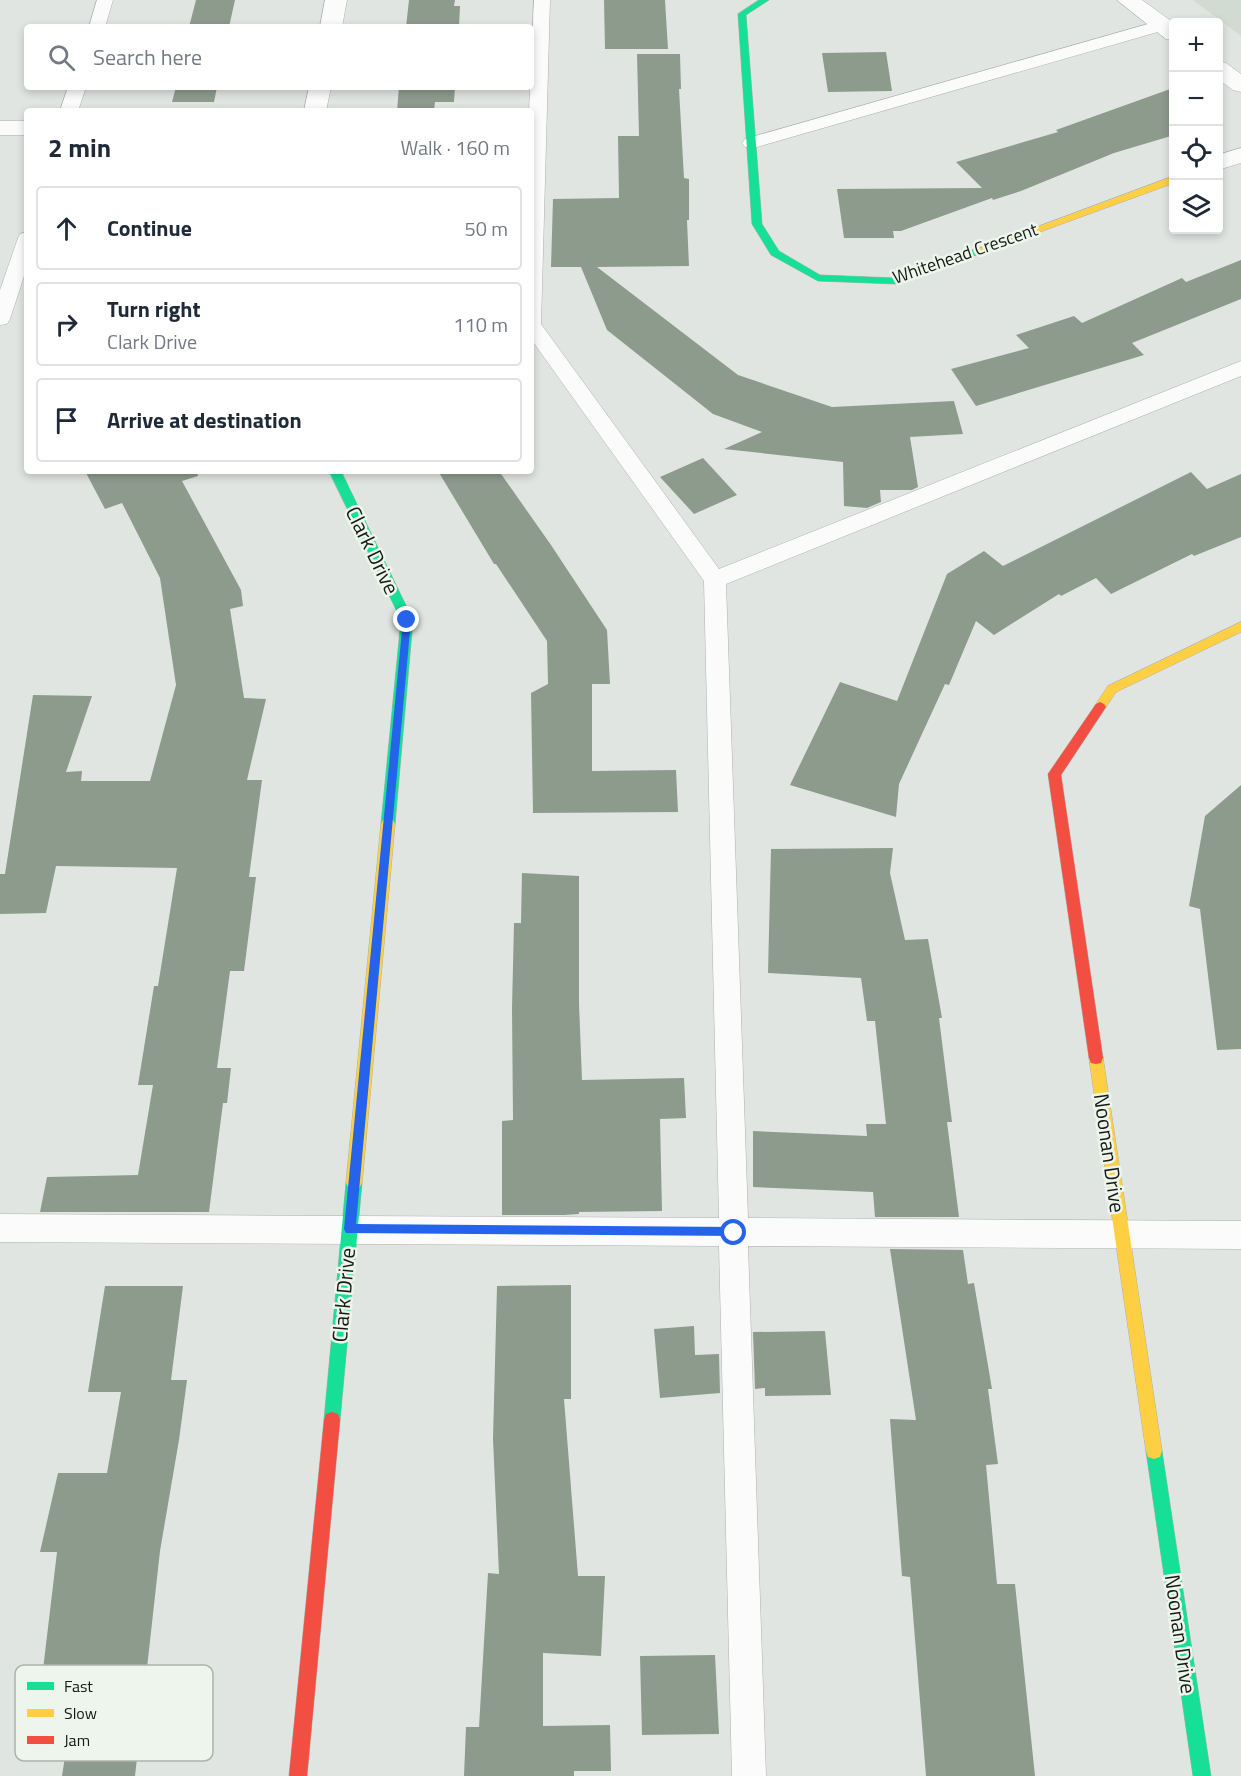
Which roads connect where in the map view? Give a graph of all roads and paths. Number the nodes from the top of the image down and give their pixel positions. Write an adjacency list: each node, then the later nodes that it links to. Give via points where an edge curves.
1 (105, 0): 6 (lane)
2 (336, 0): 7 (street)
3 (542, 0): 21 (lane)
4 (765, 0): 17 (street, Whitehead Crescent, via 741,14)
5 (1128, 0): 8 (street)
6 (98, 24)
7 (332, 24)
8 (1168, 29): 17 (lane)
9 (1223, 72): 10 (street)
10 (1241, 85)
11 (76, 90): 13 (lane)
12 (319, 90): 14 (street)
13 (70, 108)
14 (316, 108)
15 (0, 128): 16 (street)
16 (24, 128)
17 (751, 143): 20 (street, Whitehead Crescent, via 757,224 775,253 818,278 896,281)
18 (1241, 155): 19 (street)
19 (1223, 161)
20 (1170, 180)
21 (534, 236)
22 (24, 247): 23 (lane)
23 (0, 319)
24 (534, 329): 27 (lane)
25 (1241, 368): 27 (lane)
26 (336, 474): 30 (street, Clark Drive, via 407,620)
27 (715, 580): 31 (lane)
28 (1241, 627): 32 (street, Noonan Drive, via 1112,688 1054,774)
29 (0, 1228): 30 (lane)
30 (350, 1229): 31 (lane); 34 (street, Clark Drive)
31 (734, 1233): 32 (lane); 35 (lane)
32 (1122, 1234): 33 (lane); 36 (street, Noonan Drive)
33 (1241, 1235)
34 (298, 1776)
35 (749, 1776)
36 (1203, 1776)

